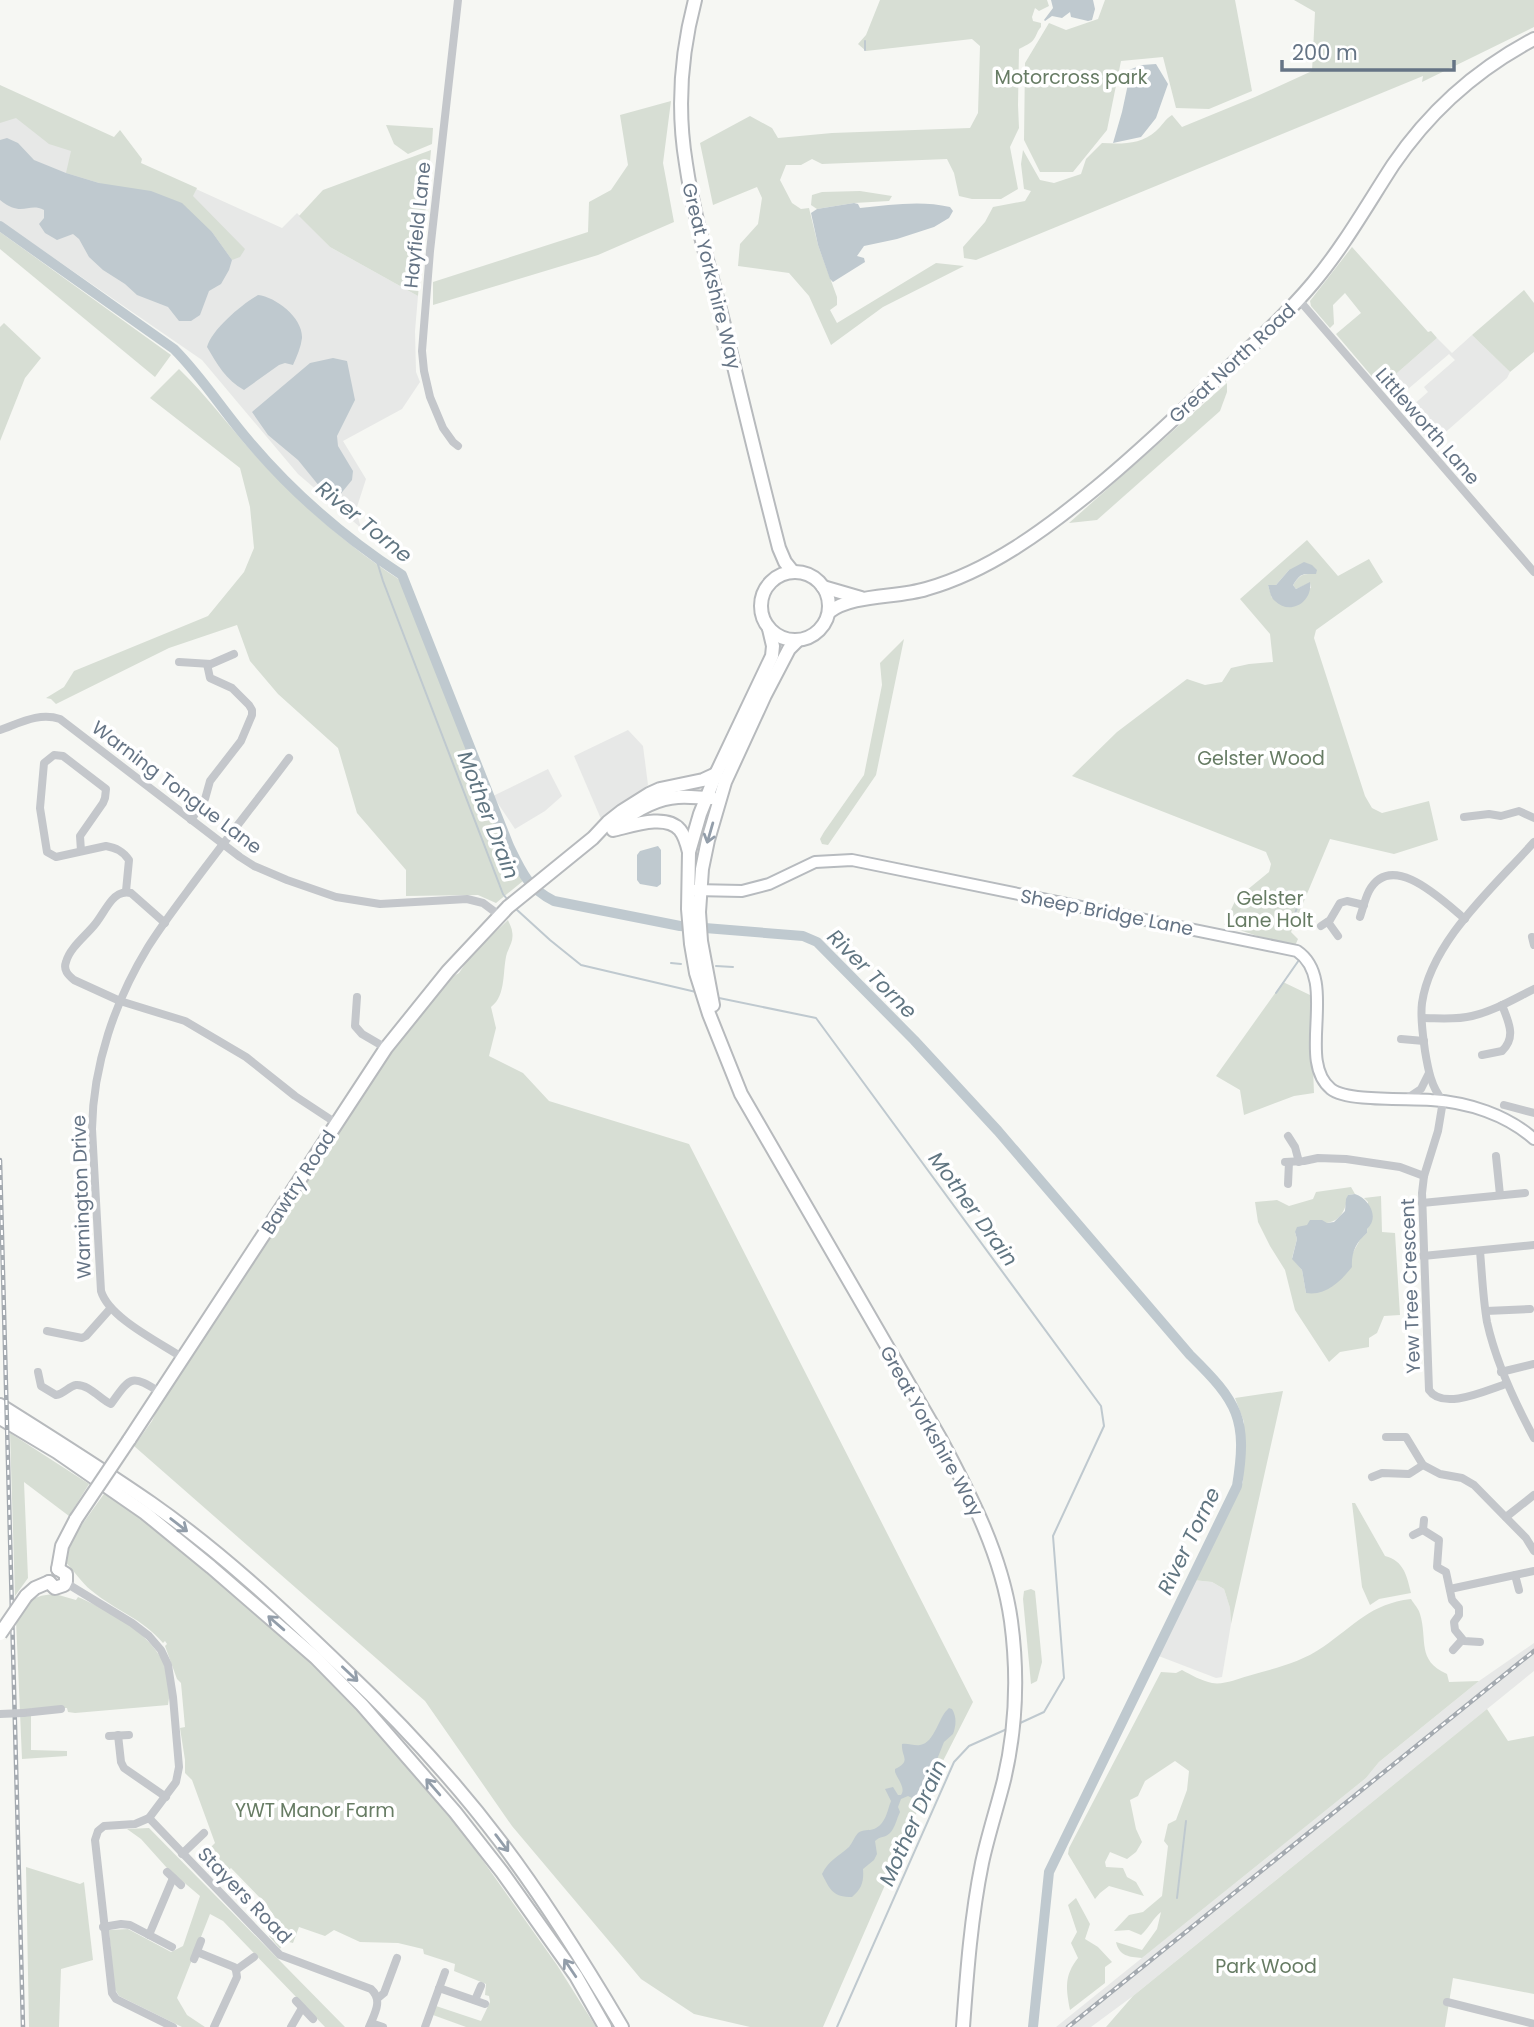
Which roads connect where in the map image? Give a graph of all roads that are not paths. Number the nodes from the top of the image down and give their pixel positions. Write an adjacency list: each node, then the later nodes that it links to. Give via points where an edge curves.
1 (458, 0): 5 (street, Hayfield Lane, via 422,351 430,397 443,428)
2 (695, 0): 6 (highway, Great Yorkshire Way, via 681,87 685,164)
3 (1534, 39): 4 (highway, Great North Road, via 1494,62 1436,112)
4 (1299, 300): 8 (street, Littleworth Lane); 11 (highway, Great North Road, via 1132,457 1024,542 951,581 925,590)
5 (458, 446)
6 (779, 548): 7 (highway, Great Yorkshire Way); 9 (highway, Great Yorkshire Way)
7 (793, 572): 9 (highway); 10 (highway, via 807,574)
8 (1534, 572)
9 (771, 582): 13 (highway, via 761,602)
10 (823, 587): 11 (highway, Great North Road); 12 (highway)
11 (864, 599): 12 (highway, Great North Road)
12 (829, 612): 14 (highway, via 817,633)
13 (769, 629): 14 (highway, via 782,638); 20 (highway, Great Yorkshire Way, via 772,656)
14 (798, 640): 22 (highway, Great Yorkshire Way, via 765,695 725,782)
15 (234, 654): 17 (street)
16 (179, 662): 17 (street)
17 (207, 664): 26 (street, via 210,678 232,688 249,705 252,715 241,741 210,781)
18 (0, 730): 26 (street, Warning Tongue Lane, via 37,717 60,719)
19 (289, 758): 31 (street, Warnington Drive)
20 (716, 774): 21 (highway, Bawtry Road); 22 (highway, Great Yorkshire Way)
21 (691, 783): 22 (highway); 29 (highway, Bawtry Road, via 649,793)
22 (712, 796): 28 (highway, Bawtry Road, via 656,802); 33 (highway, Great Yorkshire Way, via 700,814); 34 (highway, Great Yorkshire Way, one-way to 34, via 708,840)
23 (1502, 816): 24 (street); 25 (street, via 1519,811); 27 (street)
24 (1464, 817)
25 (1534, 818)
26 (191, 820): 31 (street, Warning Tongue Lane)
27 (1504, 826)
28 (608, 832): 29 (highway, Bawtry Road); 33 (highway, via 659,821 674,824 683,833)
29 (593, 838): 36 (highway, Bawtry Road)
30 (1534, 842): 39 (street)
31 (223, 844): 36 (street, Warning Tongue Lane, via 263,870 336,897 380,904); 40 (street, Warnington Drive)
32 (81, 851): 32 (street, via 56,857 45,847 40,808 43,767 54,755 63,756 106,789 106,798 80,836); 35 (street, via 106,846 121,851 130,863)
33 (689, 852): 34 (highway, Great Yorkshire Way)
34 (694, 890): 52 (main road, Sheep Bridge Lane, via 743,891 816,862 852,860 1297,951 1315,977 1317,1057 1326,1084 1345,1095); 134 (highway, Great Yorkshire Way, via 696,942 707,996 741,1094 968,1490 988,1536 1011,1619 1011,1738 982,1862)
35 (126, 891): 40 (street); 44 (street, via 112,900 70,954 65,968 74,980)
36 (512, 903): 49 (highway, Bawtry Road, via 448,971)
37 (1364, 905): 38 (street); 39 (street, via 1375,883 1399,876 1422,885); 41 (street, via 1340,903 1325,924)
38 (1360, 917)
39 (1465, 919): 46 (street, via 1432,970)
40 (164, 923): 44 (street, Warnington Drive)
41 (1338, 936)
42 (1534, 989): 45 (street)
43 (357, 998): 49 (street, via 355,1026)
44 (120, 1001): 56 (street, via 185,1021 246,1057); 69 (street, Warnington Drive, via 103,1048 93,1106 100,1291)
45 (1502, 1005): 46 (street, via 1462,1018); 50 (street, via 1510,1042 1503,1051)
46 (1422, 1018): 48 (street)
47 (1401, 1039): 48 (street)
48 (1424, 1041): 51 (street)
49 (386, 1048): 56 (highway, Bawtry Road)
50 (1485, 1052)
51 (1429, 1071): 52 (street, via 1421,1089); 53 (street)
52 (1406, 1099): 53 (main road, Sheep Bridge Lane)
53 (1443, 1101): 58 (main road, Sheep Bridge Lane, via 1493,1114); 61 (street, Yew Tree Crescent)
54 (1504, 1105): 55 (street)
55 (1534, 1112)
56 (336, 1123): 73 (highway, Bawtry Road)
57 (1288, 1136): 60 (street)
58 (1534, 1139)
59 (1496, 1156): 64 (street)
60 (1299, 1162): 61 (street, via 1318,1157 1346,1159); 62 (street, via 1287,1162)
61 (1424, 1175): 65 (street, Yew Tree Crescent)
62 (1288, 1184)
63 (1525, 1193): 64 (street)
64 (1500, 1195): 65 (street)
65 (1422, 1203): 68 (street, Yew Tree Crescent)
66 (1534, 1245): 67 (street)
67 (1480, 1251): 68 (street); 71 (street)
68 (1423, 1256): 77 (street, Yew Tree Crescent, via 1432,1394 1439,1399 1457,1398)
69 (110, 1309): 72 (street, via 82,1338); 73 (street)
70 (1530, 1309): 71 (street)
71 (1486, 1311): 76 (street)
72 (47, 1331)
73 (183, 1358): 78 (highway, Bawtry Road)
74 (1534, 1364): 76 (street)
75 (38, 1372): 78 (street, via 41,1386 56,1395 80,1385 111,1404 125,1385 138,1380)
76 (1501, 1372): 77 (street)
77 (1506, 1384): 82 (street)
78 (160, 1393): 91 (highway, Bawtry Road, bridge, via 76,1519 62,1546)
79 (0, 1405): 133 (highway, one-way to 133, via 153,1504 250,1581 373,1696 500,1840 571,1941)
80 (0, 1418): 132 (highway, one-way to 80, via 576,1976 502,1872 455,1812 316,1658 145,1513)
81 (1387, 1437): 83 (street, via 1406,1437)
82 (1534, 1438)
83 (1423, 1465): 84 (street, via 1409,1474); 86 (street, via 1469,1481)
84 (1375, 1473)
85 (1532, 1500): 86 (street)
86 (1506, 1517): 90 (street)
87 (1424, 1520): 88 (street)
88 (1423, 1530): 89 (street); 96 (street, via 1439,1540 1437,1566 1446,1572)
89 (1413, 1535)
90 (1534, 1551)
91 (58, 1569): 94 (highway, Bawtry Road, via 50,1573); 95 (highway, via 66,1574)
92 (1534, 1571): 93 (street)
93 (1515, 1575): 96 (street); 97 (street)
94 (49, 1582): 95 (highway, via 57,1588); 98 (highway, Bawtry Road, bridge, via 26,1596)
95 (66, 1583): 105 (street, via 132,1623 161,1650 171,1676 179,1767)
96 (1450, 1589): 99 (street, via 1459,1608 1454,1626)
97 (1519, 1590)
98 (0, 1634)
99 (1462, 1640): 100 (street); 101 (street)
100 (1480, 1642)
101 (1453, 1650)
102 (61, 1709): 103 (street, bridge)
103 (0, 1714)
104 (129, 1735): 105 (street, via 113,1736 124,1768)
105 (166, 1797): 106 (street)
106 (149, 1818): 108 (street, Stayers Road); 110 (street, via 98,1831)
107 (204, 1833): 108 (street)
108 (182, 1854): 120 (street, Stayers Road, via 280,1955 370,1989)
109 (181, 1885): 111 (street, via 170,1875)
110 (103, 1927): 111 (street, via 130,1925); 127 (street, via 116,1999)
111 (149, 1935): 113 (street)
112 (201, 1941): 116 (street, via 196,1955)
113 (172, 1947)
114 (254, 1957): 116 (street)
115 (383, 1963): 120 (street, via 395,1962)
116 (236, 1970): 128 (street)
117 (444, 1972): 119 (street)
118 (481, 1986): 121 (street)
119 (439, 1989): 121 (street); 131 (street)
120 (378, 1998): 125 (street)
121 (475, 2000): 123 (street)
122 (1447, 2002): 126 (street)
123 (485, 2004)
124 (313, 2019): 129 (street, via 299,2004)
125 (370, 2025): 130 (street)
126 (1534, 2026)
127 (173, 2027)
128 (214, 2027)
129 (291, 2027)
130 (383, 2027)
131 (425, 2027)
132 (605, 2027)
133 (622, 2027)
134 (963, 2027)

